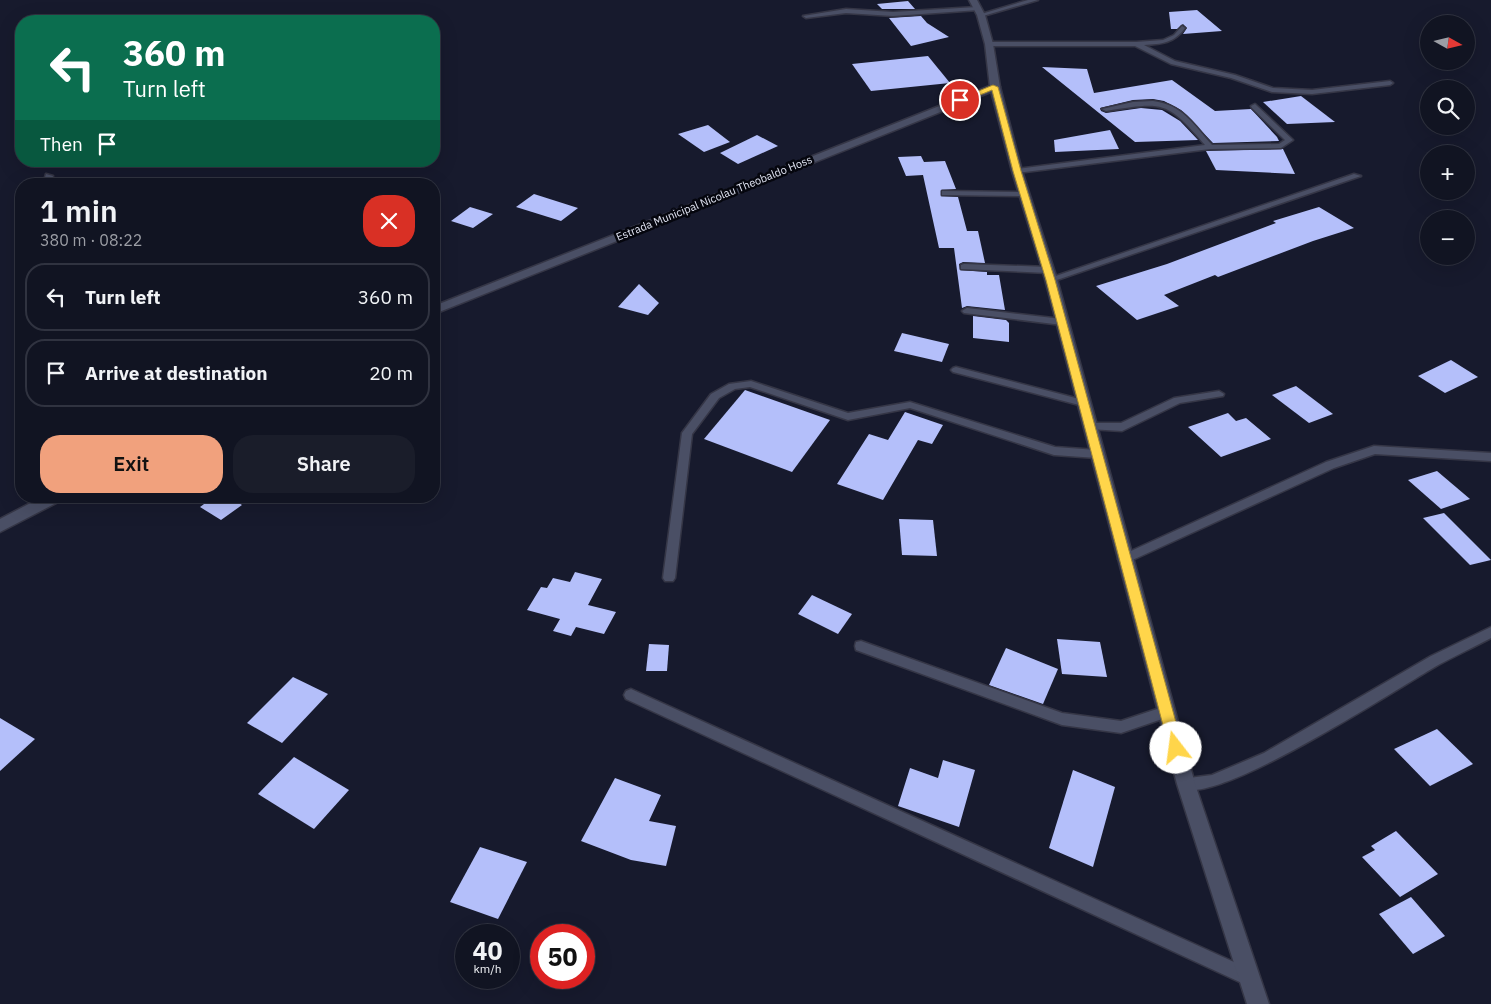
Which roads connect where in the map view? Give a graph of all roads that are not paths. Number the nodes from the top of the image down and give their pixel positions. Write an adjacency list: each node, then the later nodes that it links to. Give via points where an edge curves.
1 (1035, 0): 2 (lane)
2 (977, 8): 3 (lane, via 893,14 846,11); 5 (main road)
3 (806, 16)
4 (1182, 28): 6 (lane, via 1176,36 1164,42)
5 (989, 44): 6 (lane); 8 (main road)
6 (1136, 44): 7 (lane, via 1173,63 1233,76 1272,90 1312,92)
7 (1390, 83)
8 (995, 87): 12 (main road); 18 (main road, Estrada Municipal Nicolau Theobaldo Hoss)
9 (1255, 106): 11 (lane, via 1289,140 1281,146)
10 (1106, 109): 11 (lane, via 1151,103 1166,106 1178,111)
11 (1210, 147): 12 (lane)
12 (1017, 171): 15 (main road)
13 (1357, 176): 17 (lane)
14 (945, 193): 15 (lane)
15 (1024, 194): 17 (main road)
16 (964, 267): 17 (lane)
17 (1049, 275): 20 (main road)
18 (440, 308)
19 (967, 311): 20 (lane)
20 (1062, 322): 23 (main road)
21 (956, 370): 23 (lane)
22 (1219, 394): 24 (lane, via 1178,400 1122,427)
23 (1083, 403): 24 (main road)
24 (1089, 426): 25 (main road)
25 (1097, 454): 29 (main road); 30 (lane, via 1054,451 910,405 848,417 751,384 733,386 715,396 688,433)
26 (1491, 457): 29 (lane, via 1374,450 1330,466)
27 (44, 503): 28 (main road)
28 (0, 526)
29 (1124, 559): 34 (main road)
30 (669, 578)
31 (1491, 632): 35 (lane, via 1436,660 1269,757 1213,781)
32 (861, 646): 34 (lane, via 1062,719 1122,727)
33 (631, 696): 36 (lane)
34 (1166, 712): 35 (main road)
35 (1186, 784): 36 (main road)
36 (1250, 978): 37 (main road)
37 (1258, 1004)

